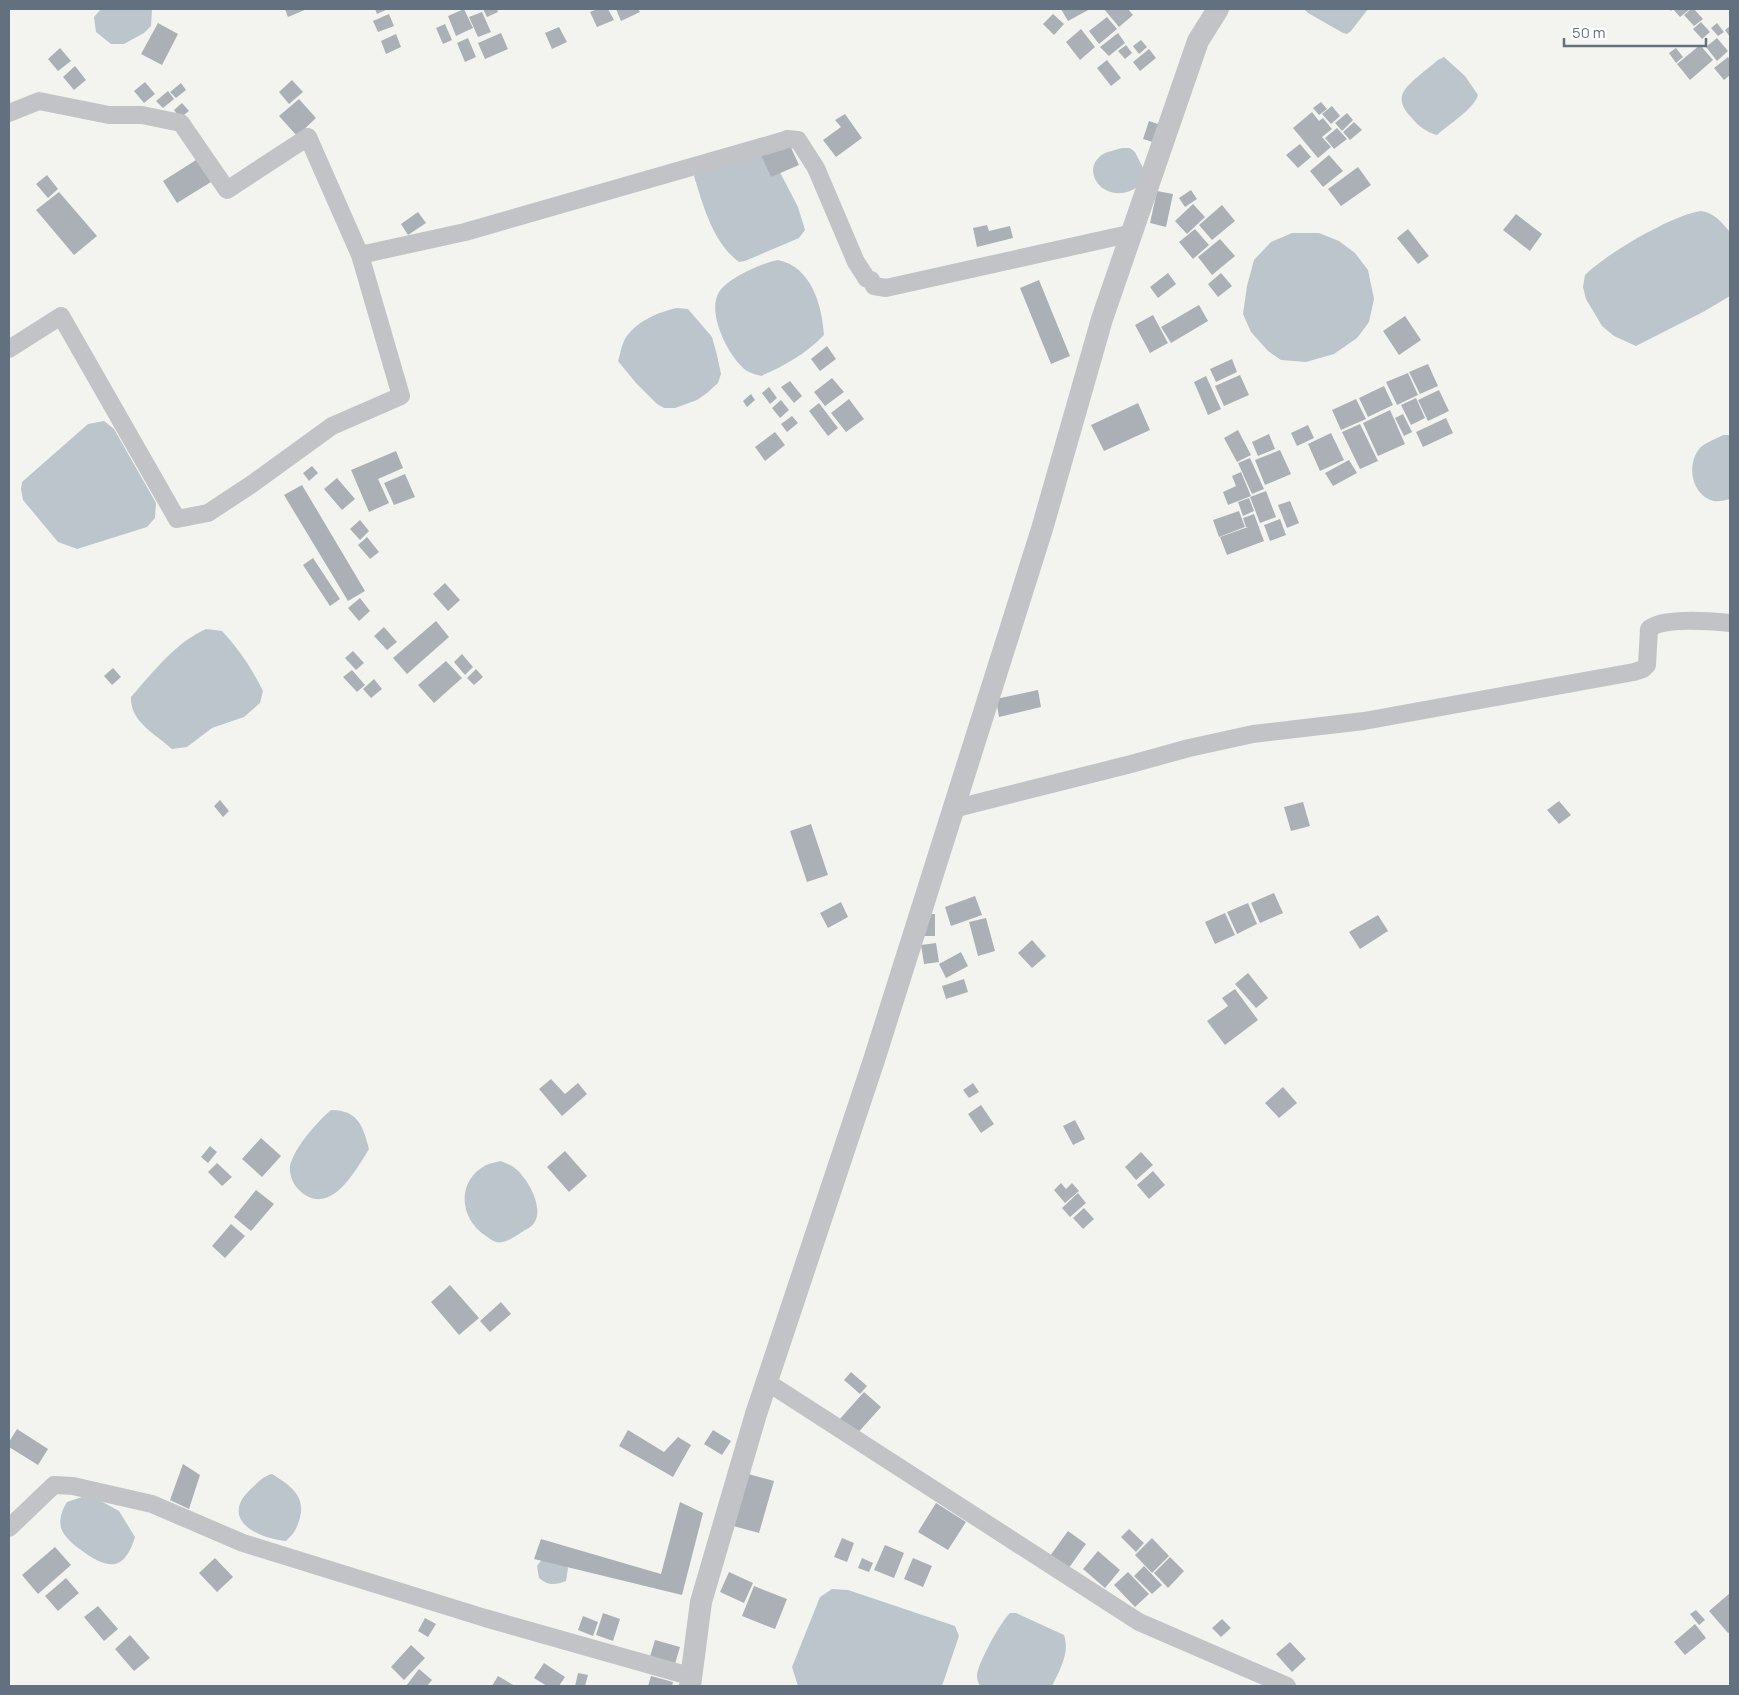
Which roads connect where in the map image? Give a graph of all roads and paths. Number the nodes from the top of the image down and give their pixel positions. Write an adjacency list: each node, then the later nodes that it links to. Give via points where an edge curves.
1 (1218, 9): 3 (street, via 1198,41)
2 (9, 113): 4 (street, via 39,101 109,115 142,116 181,123 226,190 308,137)
3 (1133, 233): 4 (street, via 886,288 874,286 856,262 811,161 798,140 787,138 465,232); 7 (street, via 1102,319 1042,529)
4 (360, 255): 5 (street, via 401,396 332,426 208,513 177,519 61,316)
5 (9, 349)
6 (1730, 623): 7 (street, via 1653,625 1648,629 1647,665 1634,672 1364,721 1253,734)
7 (954, 809): 8 (street)
8 (767, 1382): 10 (street, via 701,1602); 11 (street, via 1140,1622)
9 (9, 1528): 10 (street, via 54,1485 73,1486 152,1504 243,1544)
10 (691, 1682)
11 (1288, 1686)

